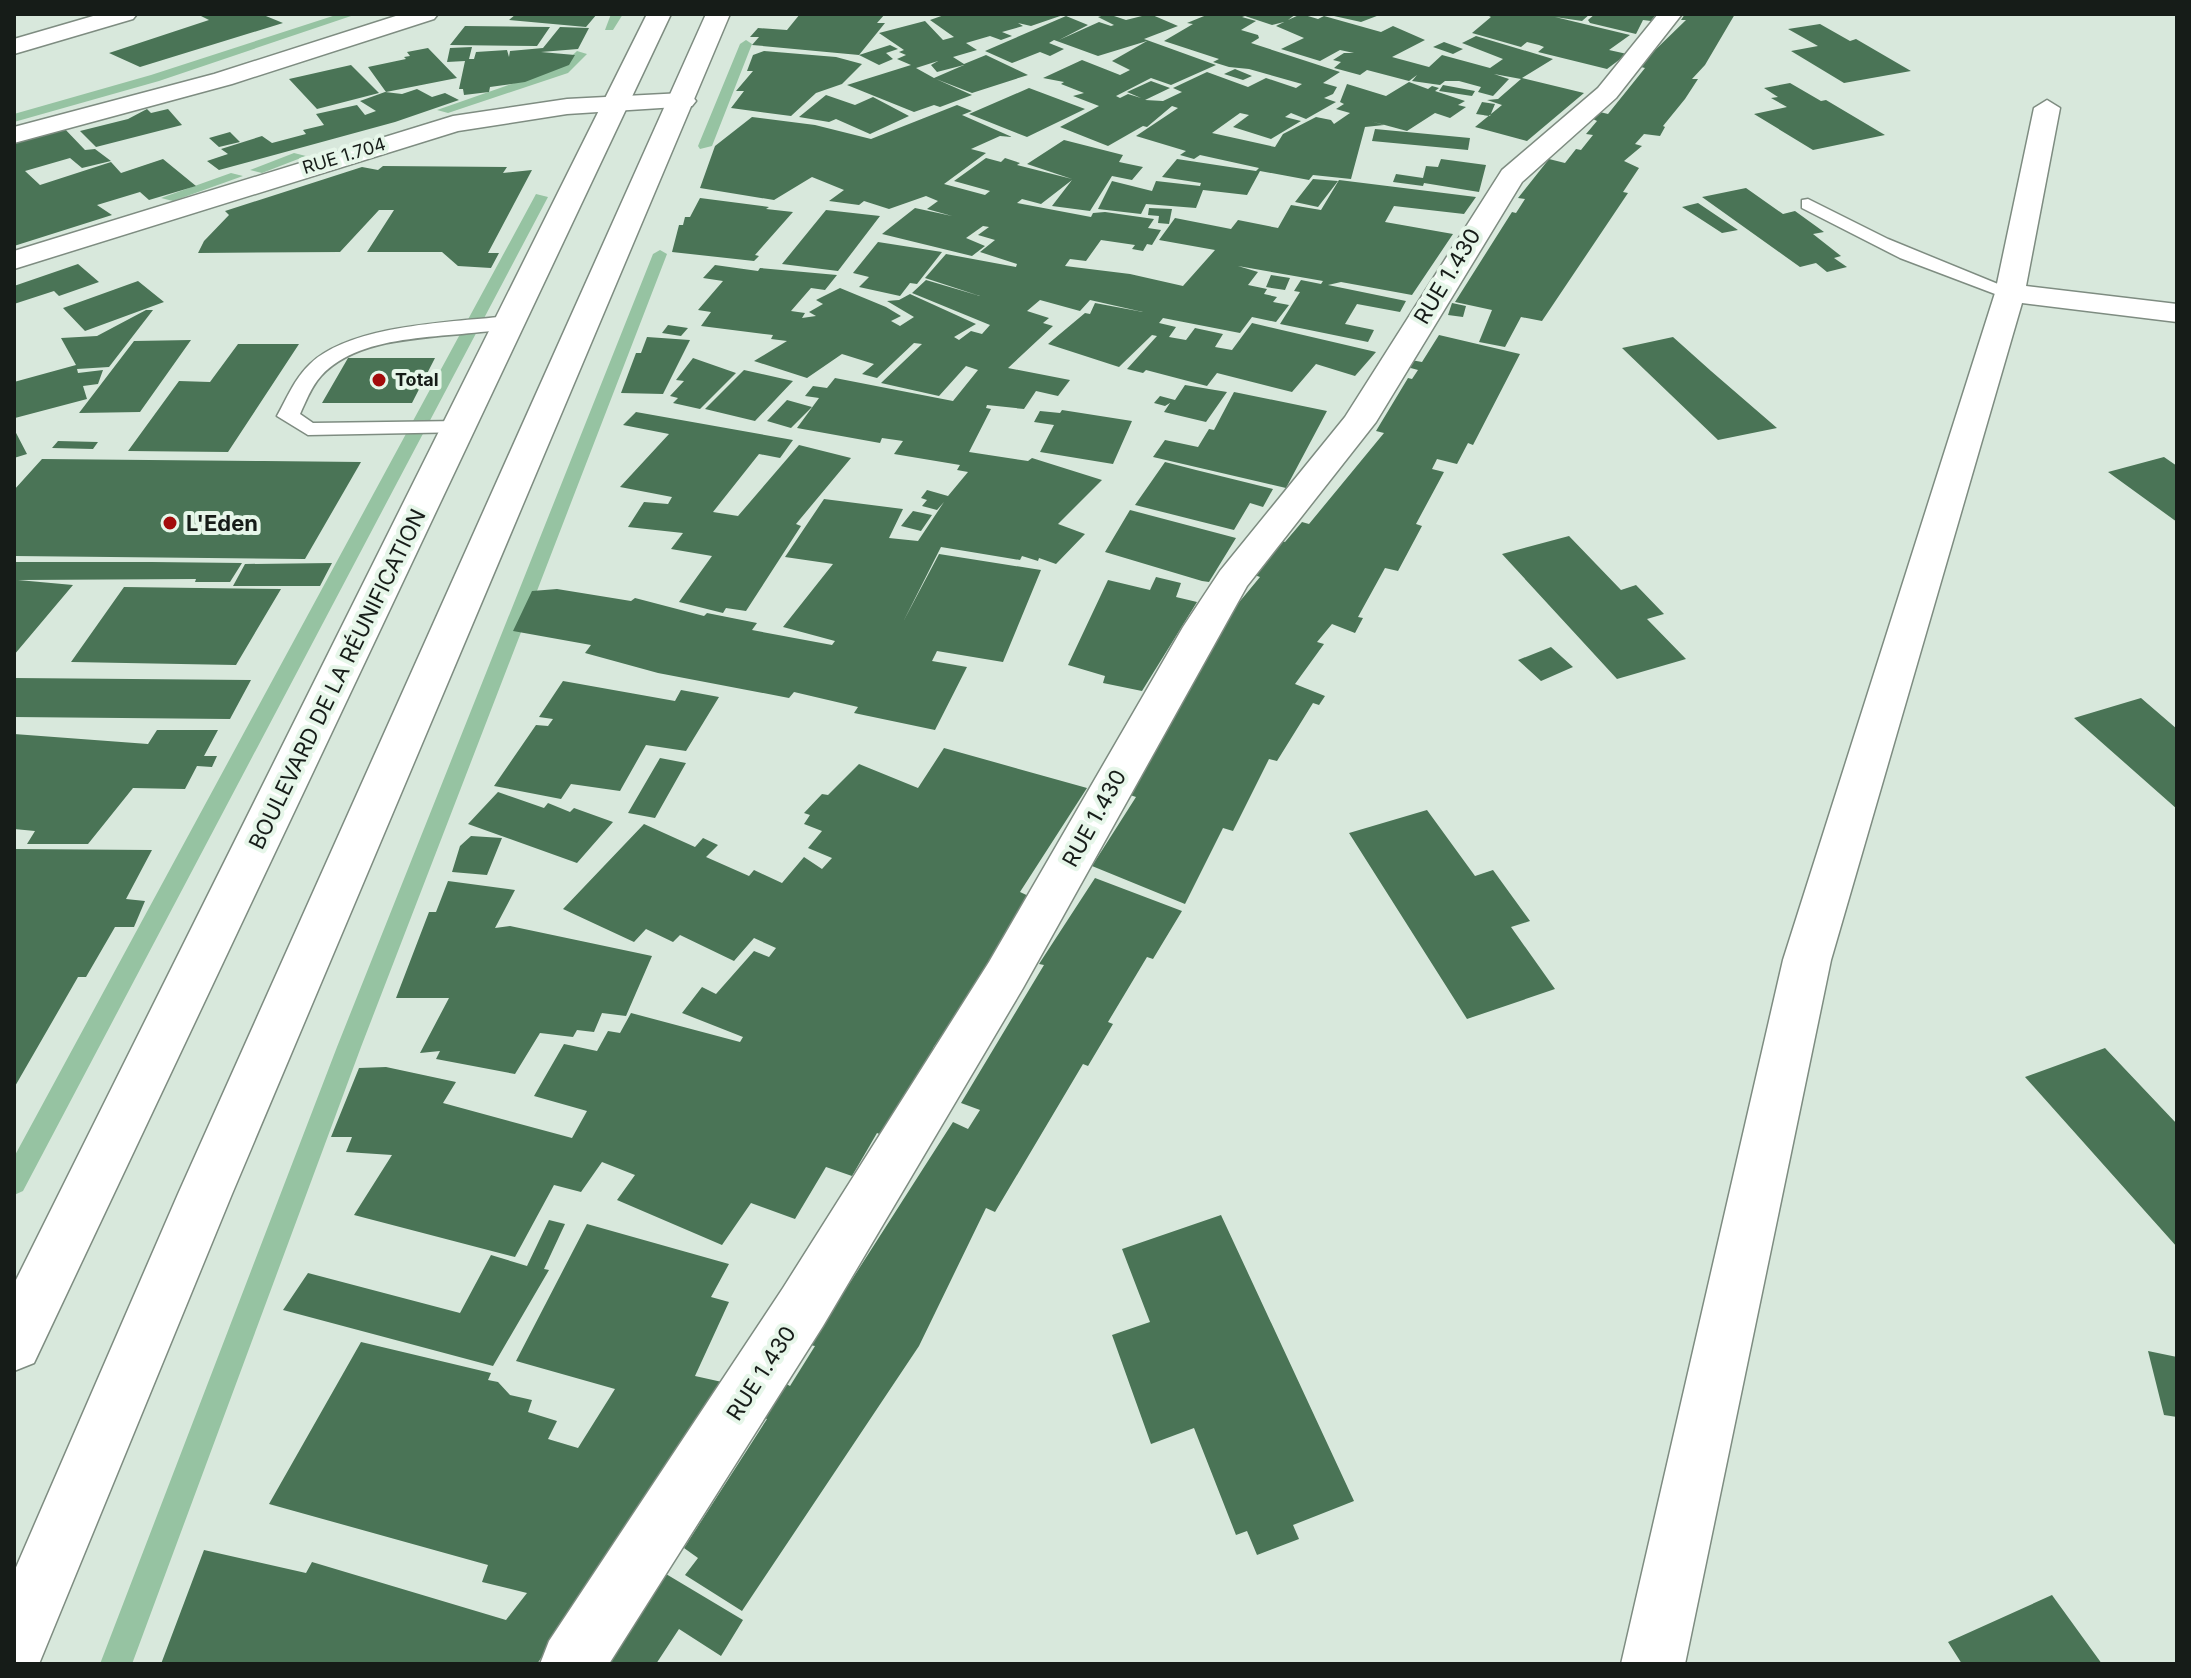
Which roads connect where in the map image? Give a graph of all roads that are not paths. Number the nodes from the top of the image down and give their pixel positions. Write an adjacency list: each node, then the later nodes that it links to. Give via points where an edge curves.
1 (125, 14): 6 (street)
2 (426, 14): 10 (street, via 223,79)
3 (659, 14): 7 (street, BOULEVARD DE LA RÉUNIFICATION)
4 (718, 14): 8 (street)
5 (1670, 14): 19 (street, RUE 1.430, via 1607,93 1512,176 1359,422 1233,579 949,1068 803,1307)
6 (14, 47)
7 (619, 100): 8 (street, RUE 1.704); 12 (street, RUE 1.704, via 453,124); 15 (street, BOULEVARD DE LA RÉUNIFICATION)
8 (683, 101): 18 (street, via 205,1194)
9 (2047, 108): 13 (street)
10 (14, 135)
11 (1808, 204): 13 (lane, via 1903,254)
12 (14, 260)
13 (2010, 293): 14 (street); 20 (street, via 1807,960)
14 (2177, 313)
15 (511, 322): 16 (street, BOULEVARD DE LA RÉUNIFICATION); 16 (lane, via 416,333 339,354 321,364 302,387 288,416 308,429)
16 (460, 427): 17 (street, BOULEVARD DE LA RÉUNIFICATION)
17 (14, 1344)
18 (14, 1647)
19 (572, 1664)
20 (1653, 1664)

